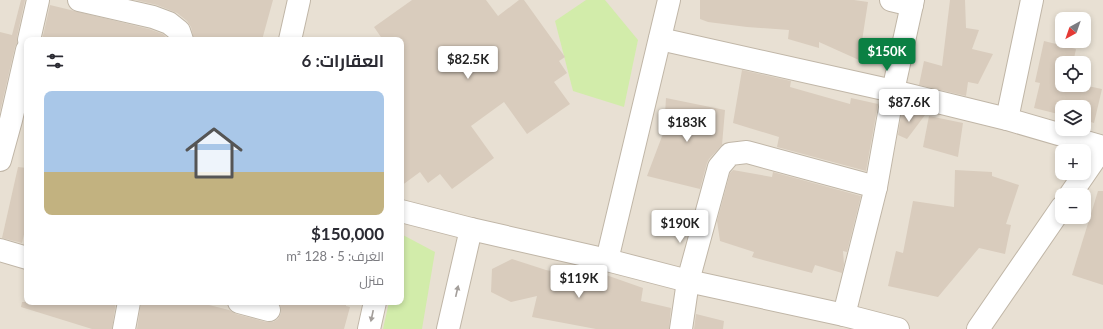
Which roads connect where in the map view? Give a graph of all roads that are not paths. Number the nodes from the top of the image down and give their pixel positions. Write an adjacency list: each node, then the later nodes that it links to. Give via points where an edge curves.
1 (38, 0): 8 (street)
2 (79, 0): 9 (street, via 153,17 169,23 179,31)
3 (299, 0): 10 (street)
4 (670, 0): 11 (street)
5 (891, 0): 7 (street)
6 (1032, 0): 14 (street)
7 (912, 2): 13 (street)
8 (30, 37)
9 (181, 37)
10 (291, 37)
11 (660, 39): 13 (street); 24 (street)
12 (24, 65): 15 (street)
13 (893, 91): 14 (street); 17 (street)
14 (1008, 119): 18 (street, via 1103,147)
15 (13, 120): 16 (street)
16 (0, 160)
17 (876, 187): 25 (street, via 747,152 730,154 719,167); 30 (street)
18 (1075, 188)
19 (404, 212): 21 (street)
20 (1055, 217): 36 (street)
21 (471, 229): 24 (street); 33 (street, one-way to 21)
22 (0, 250): 23 (street)
23 (24, 257)
24 (607, 260): 25 (street)
25 (688, 281): 30 (street); 34 (street)
26 (129, 305): 31 (street)
27 (250, 305): 29 (street)
28 (374, 305): 32 (street, one-way to 32)
29 (269, 310)
30 (844, 315): 35 (street)
31 (124, 329)
32 (369, 329)
33 (448, 329)
34 (681, 329)
35 (898, 329)
36 (978, 329)

